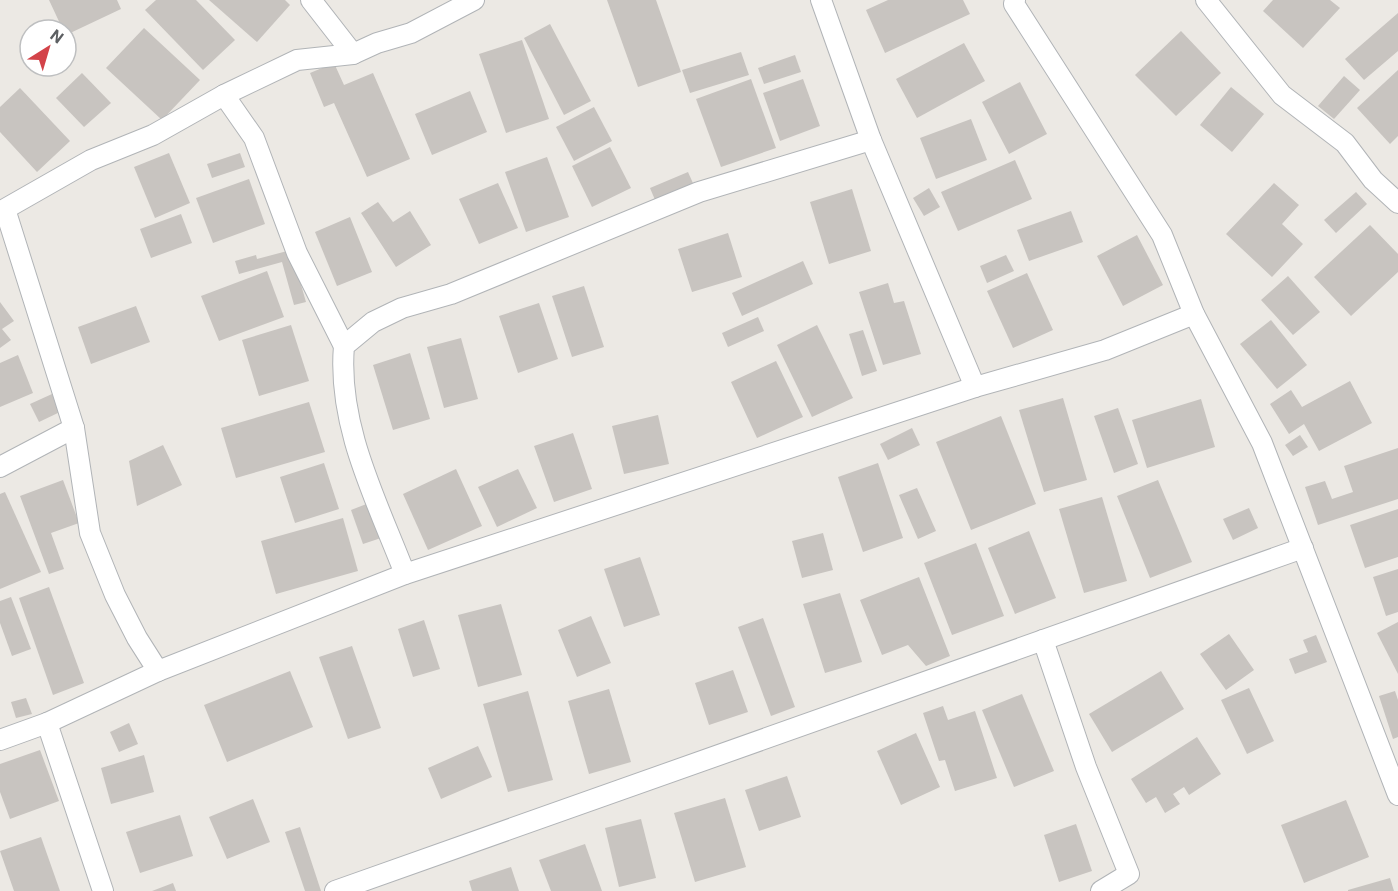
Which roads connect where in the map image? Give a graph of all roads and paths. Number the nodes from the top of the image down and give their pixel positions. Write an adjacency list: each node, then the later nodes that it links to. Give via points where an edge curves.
1 (311, 0): 6 (street)
2 (474, 0): 6 (street, via 411,33)
3 (821, 0): 8 (street)
4 (1015, 0): 10 (street, via 1162,235)
5 (1206, 0): 9 (street, via 1282,95 1345,143 1373,180)
6 (353, 54): 7 (street, via 297,60)
7 (224, 95): 11 (street, via 254,138 297,253); 13 (street, via 153,135 91,160 5,209)
8 (871, 140): 11 (street, via 699,192 451,294 402,308 373,322); 12 (street)
9 (1398, 203)
10 (1194, 314): 12 (street, via 1105,350); 15 (street, via 1262,443)
11 (344, 346): 16 (street, via 345,400 358,455)
12 (975, 387): 16 (street)
13 (74, 428): 14 (street); 18 (street, via 90,533 115,595)
14 (0, 467)
15 (1303, 548): 17 (street); 21 (street)
16 (405, 574): 18 (street)
17 (1043, 640): 22 (street); 25 (street, via 1086,767 1129,874)
18 (158, 671): 19 (street)
19 (47, 723): 20 (street); 23 (street)
20 (0, 740)
21 (1398, 795)
22 (362, 886): 24 (street)
23 (103, 891)
24 (335, 891)
25 (1101, 891)

